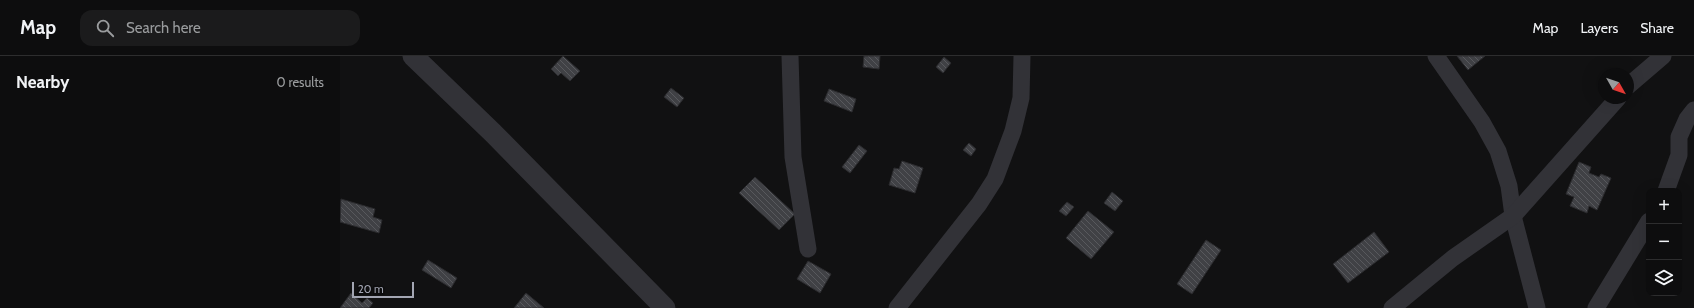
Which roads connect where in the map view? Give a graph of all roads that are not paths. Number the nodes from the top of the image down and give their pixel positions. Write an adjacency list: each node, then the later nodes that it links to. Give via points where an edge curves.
1 (413, 56): 13 (street, via 493,133)
2 (790, 56): 12 (street, via 793,157)
3 (1022, 56): 14 (street, via 1021,98 995,179)
4 (1436, 56): 10 (street, via 1482,122 1498,151 1509,186)
5 (1663, 56): 6 (street)
6 (1634, 81)
7 (1613, 104): 10 (street)
8 (1694, 110): 9 (street, via 1679,137 1679,155)
9 (1667, 188)
10 (1513, 216): 15 (street, via 1453,258); 16 (street)
11 (1647, 224): 17 (street)
12 (808, 249)
13 (665, 308)
14 (897, 308)
15 (1392, 308)
16 (1537, 308)
17 (1596, 308)

